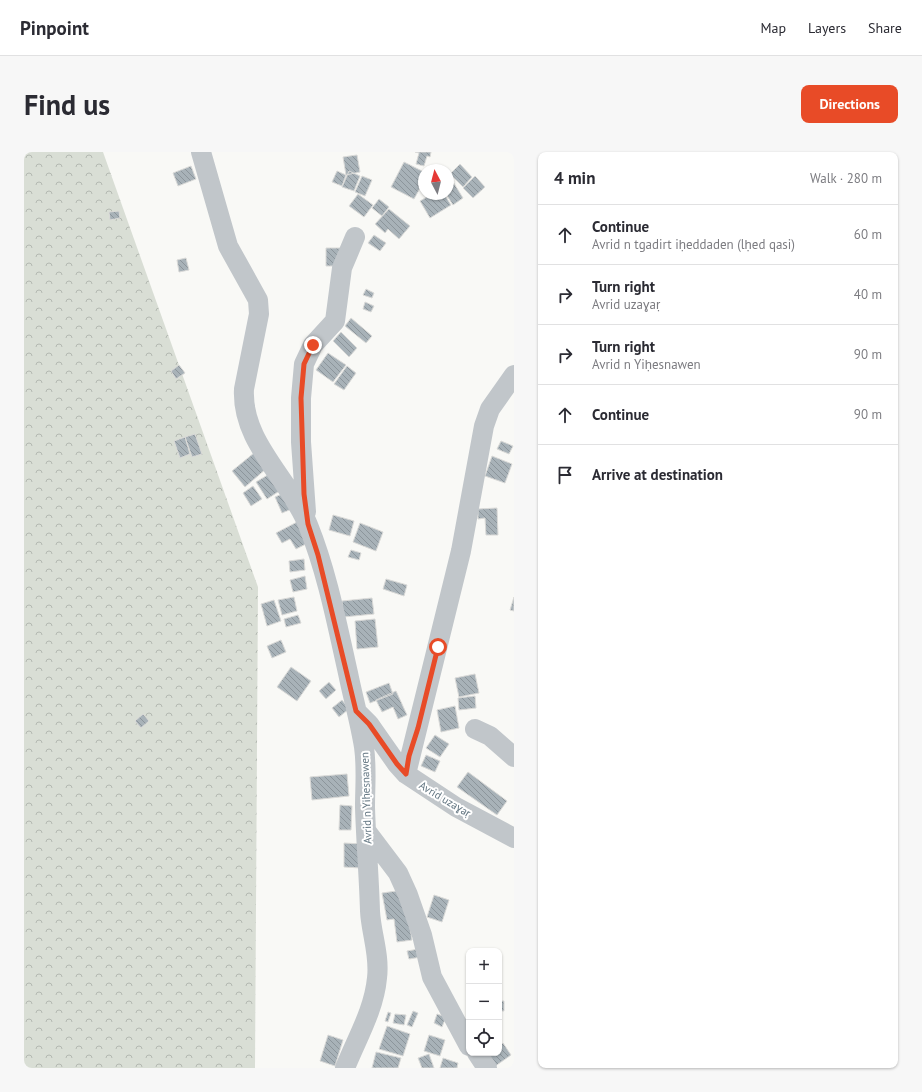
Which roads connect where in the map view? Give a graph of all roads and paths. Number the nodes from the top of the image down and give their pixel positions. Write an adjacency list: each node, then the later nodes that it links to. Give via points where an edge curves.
1 (201, 152): 4 (street, Avrid n Yiḥesnawen, via 228,246 255,292 260,307 244,389 246,416 260,447 290,490)
2 (355, 237): 4 (street, via 342,268 335,321 313,345 304,364 301,442)
3 (514, 375): 8 (street, via 490,409 484,426 461,551)
4 (308, 524): 5 (street, Avrid n Yiḥesnawen)
5 (356, 711): 8 (street, Avrid uzaɣaṛ, via 369,724); 9 (street, Avrid n Yiḥesnawen, via 364,746)
6 (475, 729): 7 (street, via 490,736)
7 (514, 756)
8 (406, 774): 10 (street, Avrid uzaɣaṛ, via 456,807)
9 (367, 832): 11 (street, via 401,880 422,935 432,977); 13 (street, Avrid n Yiḥesnawen, via 370,914 378,965 377,978 370,1014)
10 (514, 838)
11 (466, 1040)
12 (479, 1056): 14 (street)
13 (345, 1068)
14 (487, 1068)

